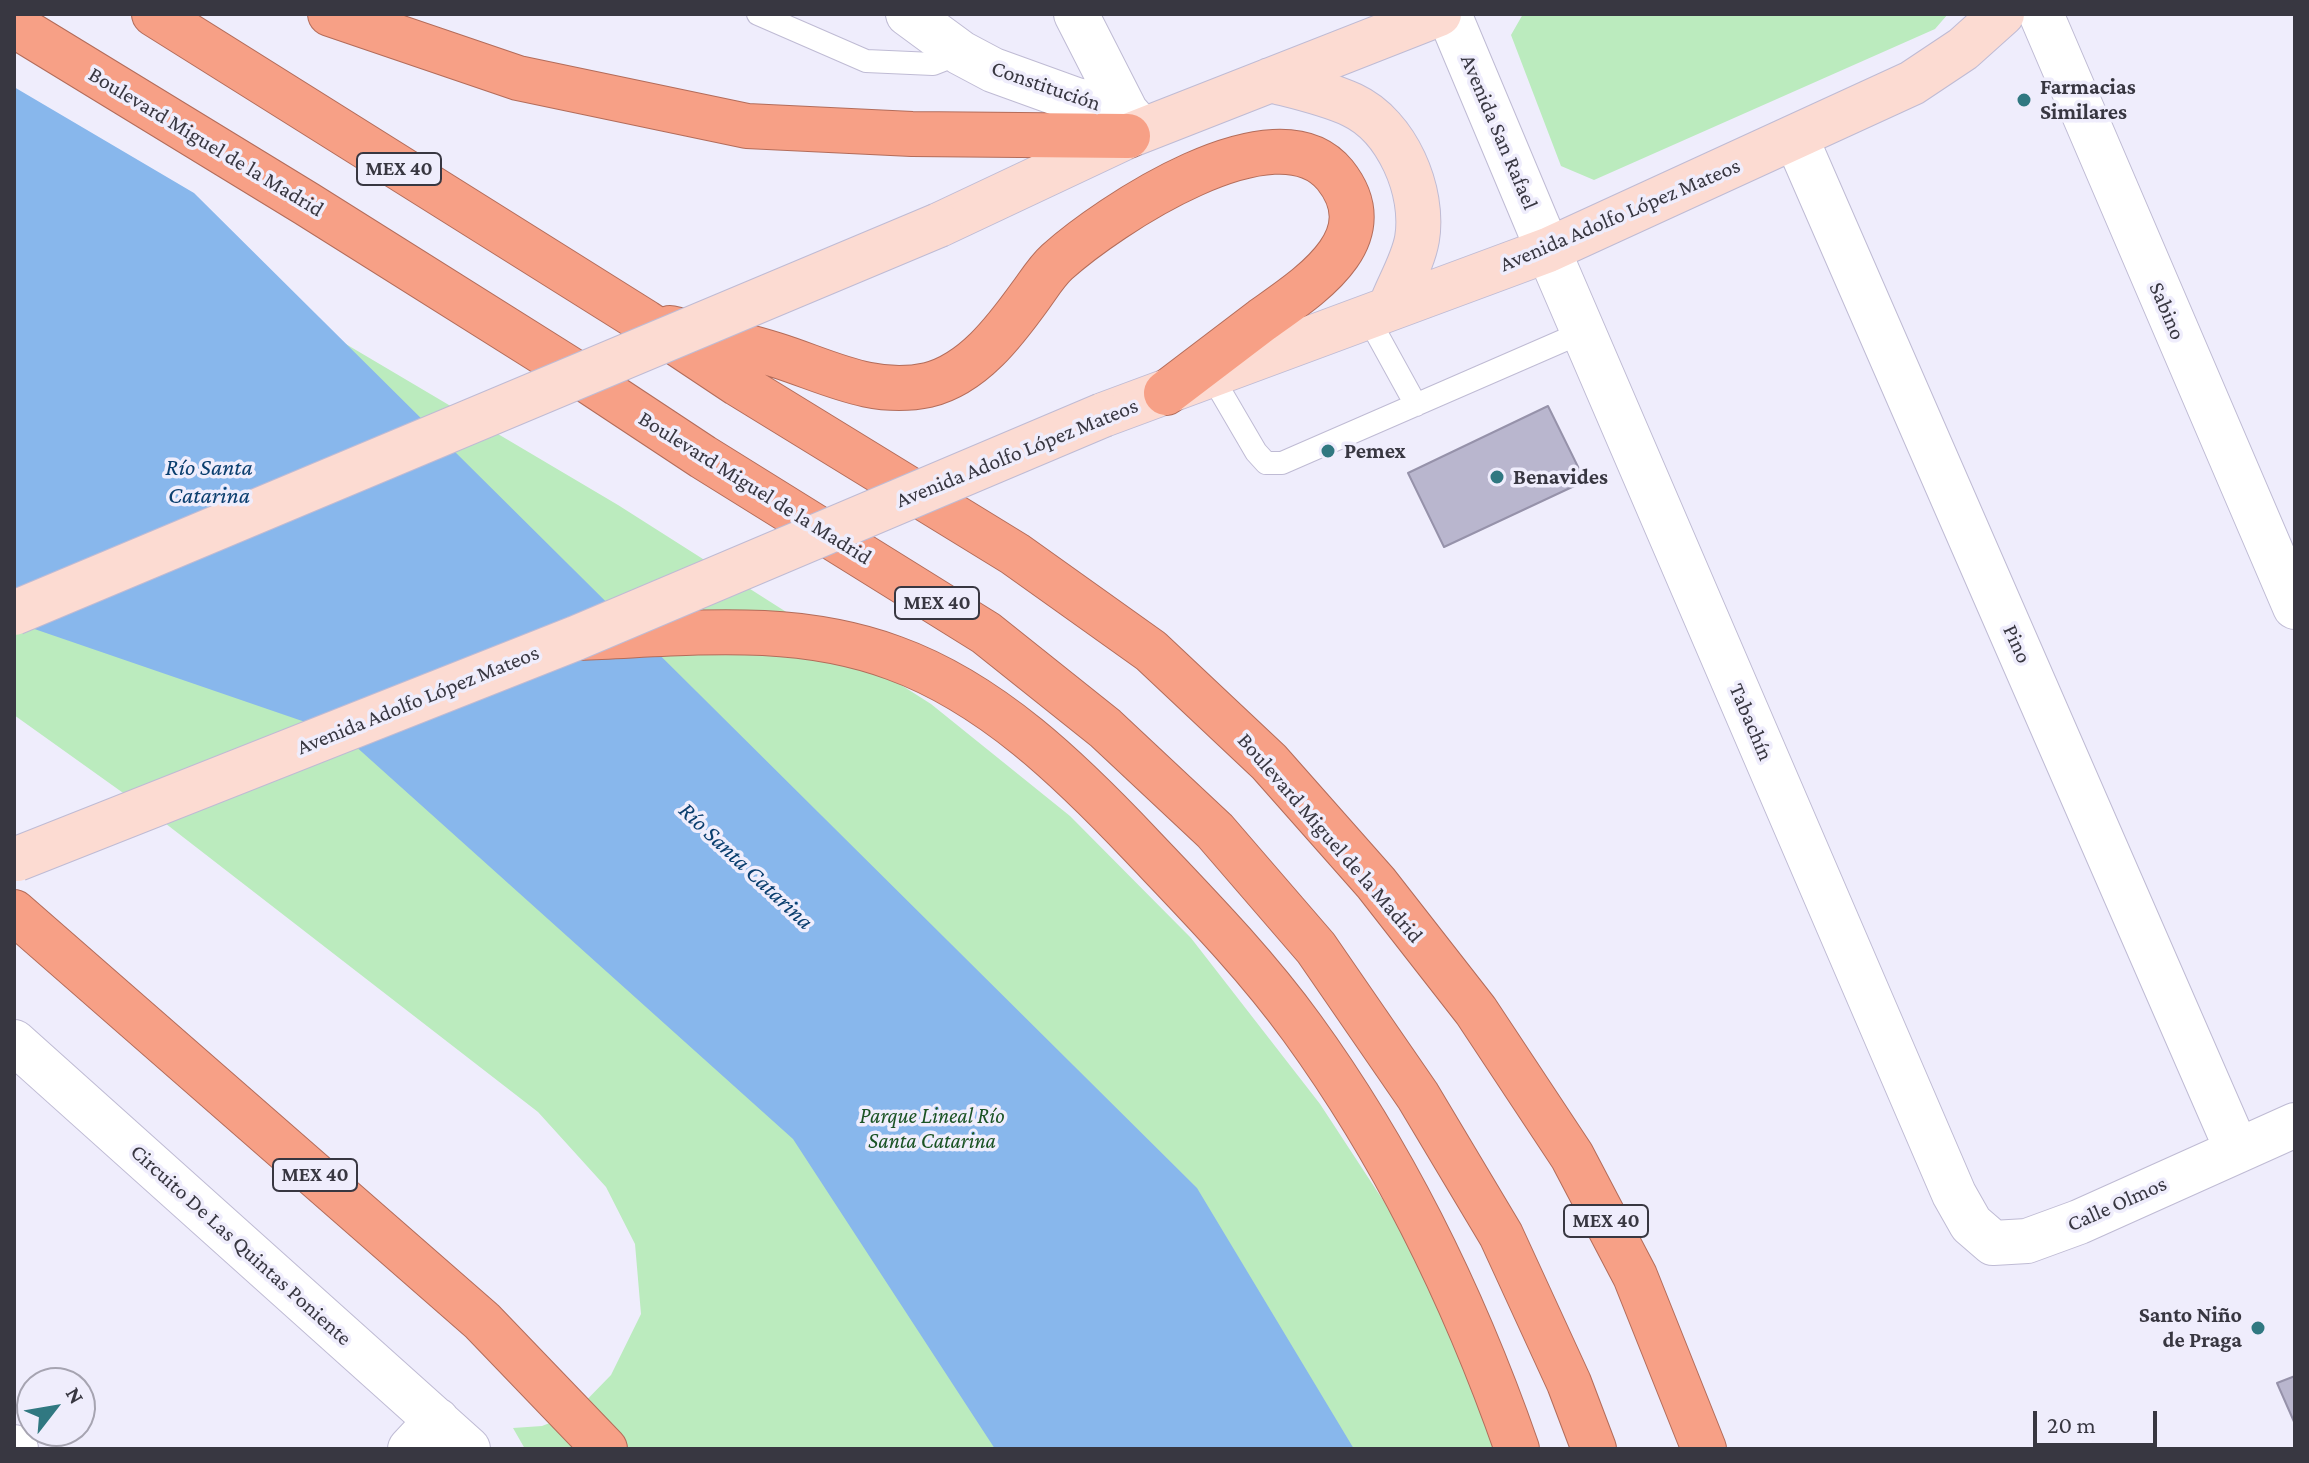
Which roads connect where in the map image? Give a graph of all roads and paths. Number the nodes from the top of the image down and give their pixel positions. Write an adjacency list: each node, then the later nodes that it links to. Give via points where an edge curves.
1 (154, 14): 17 (highway, Boulevard Miguel de la Madrid / MEX 40)
2 (330, 14): 13 (highway, via 518,78 747,126 912,134)
3 (758, 14): 11 (lane, via 866,61 933,64)
4 (908, 14): 11 (street, Constitución)
5 (1076, 14): 13 (street)
6 (1439, 14): 12 (main road)
7 (1449, 14): 15 (street, Avenida San Rafael)
8 (2002, 14): 14 (main road, Avenida Adolfo López Mateos, via 1963,49 1912,83)
9 (2041, 14): 22 (street, Sabino)
10 (14, 25): 35 (highway, Boulevard Miguel de la Madrid / MEX 40, via 986,633 1105,728 1215,831 1316,948 1418,1096 1501,1235)
11 (961, 53): 13 (street, Constitución)
12 (1270, 80): 13 (main road); 16 (main road, via 1353,105 1382,127 1405,164 1419,206 1417,242)
13 (1132, 126): 23 (main road, bridge, via 939,225)
14 (1796, 138): 15 (main road, Avenida Adolfo López Mateos); 29 (street, Pino)
15 (1548, 250): 16 (main road, Avenida Adolfo López Mateos); 18 (street, Tabachín)
16 (1378, 312): 19 (main road, Avenida Adolfo López Mateos); 21 (lane)
17 (645, 322): 20 (highway, via 753,347 861,385 927,385 967,366 1008,326 1054,265 1102,225 1155,194 1226,160 1266,152 1300,152 1327,166 1346,190 1351,209 1336,261 1313,284); 36 (highway, Boulevard Miguel de la Madrid / MEX 40, via 1015,554 1151,651 1269,762 1376,883 1476,1011 1572,1156 1635,1276)
18 (1583, 332): 21 (lane); 30 (street, Tabachín)
19 (1211, 375): 20 (main road, Avenida Adolfo López Mateos); 21 (lane, via 1266,463 1282,463)
20 (1166, 393): 24 (main road, Avenida Adolfo López Mateos, bridge)
21 (1416, 405)
22 (2295, 607)
23 (14, 613)
24 (576, 638): 25 (main road, Avenida Adolfo López Mateos, bridge); 34 (highway, via 767,631 853,645 931,673 1008,724 1089,790 1229,938 1329,1066 1432,1243)
25 (15, 861)
26 (14, 912): 33 (highway, MEX 40, via 482,1321)
27 (14, 1042): 31 (street, Circuito De Las Quintas Poniente)
28 (2295, 1125): 29 (street, Calle Olmos)
29 (2237, 1150): 30 (street, Calle Olmos, via 2027,1241 1993,1243 1971,1224)
30 (1954, 1194)
31 (423, 1434): 32 (street, Circuito De Las Quintas Poniente)
32 (468, 1449)
33 (605, 1449)
34 (1517, 1449)
35 (1594, 1449)
36 (1704, 1449)

